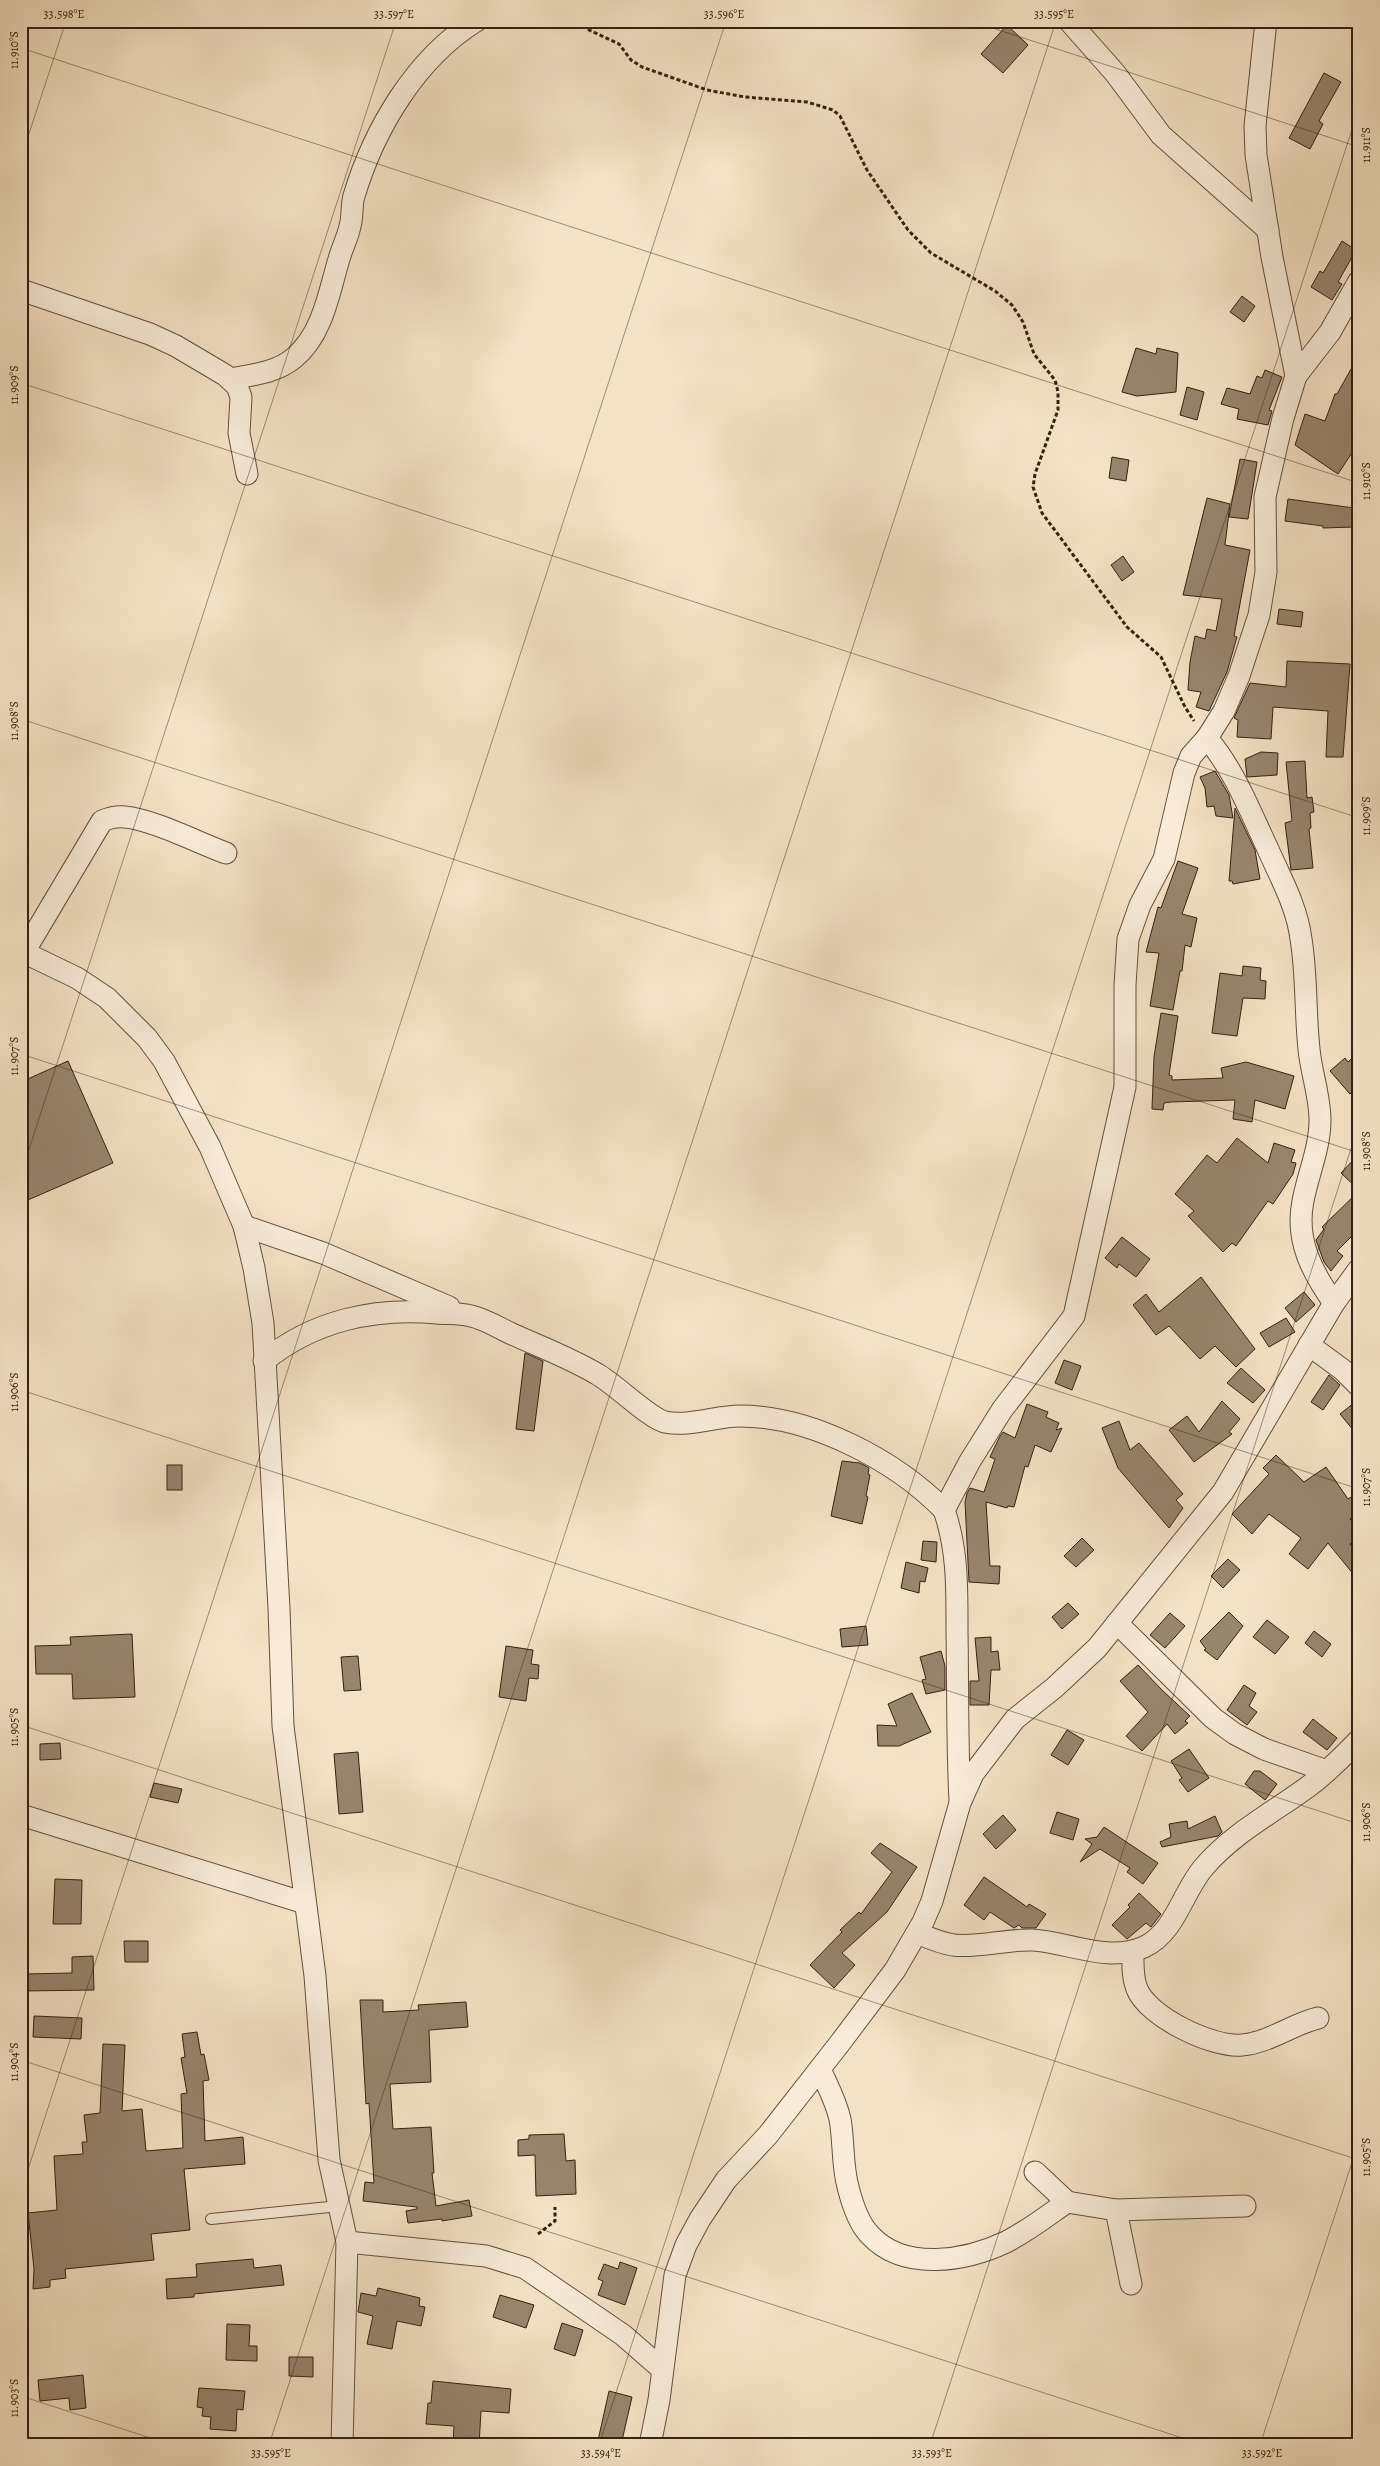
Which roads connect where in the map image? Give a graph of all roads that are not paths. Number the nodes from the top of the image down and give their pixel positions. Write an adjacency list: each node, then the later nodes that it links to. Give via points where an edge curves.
1 (476, 21): 8 (street, via 457,33 431,58 410,85 376,142 354,197 350,226 331,290 310,338 295,357 276,370)
2 (1069, 21): 4 (street, via 1116,74 1161,135)
3 (1266, 21): 4 (street, via 1255,126 1260,187)
4 (1268, 230): 7 (street)
5 (1359, 281): 7 (street, via 1330,332)
6 (21, 290): 8 (street, via 150,334 198,358)
7 (1296, 376): 10 (street, via 1265,498 1266,572 1259,615 1236,684)
8 (230, 379): 9 (street, via 241,397 240,434)
9 (247, 474)
10 (1206, 738): 15 (street, via 1231,771 1250,810 1289,894 1301,938 1309,1054 1320,1118 1300,1226 1309,1263); 20 (street, via 1191,756 1164,859 1129,934 1125,986 1125,1087 1074,1316 1002,1410)
11 (226, 853): 12 (street, via 142,821 113,817 102,821)
12 (23, 952): 13 (street, via 77,978 107,998 147,1038 188,1104)
13 (244, 1226): 16 (street, via 323,1252); 18 (street, via 259,1294)
14 (1359, 1269): 15 (street)
15 (1334, 1303): 17 (street)
16 (470, 1316): 18 (street, via 426,1312 353,1317 306,1332 284,1344); 20 (street, via 596,1373 660,1420 686,1422 754,1416 796,1423 828,1436 903,1475)
17 (1310, 1345): 19 (street); 21 (street, via 1223,1492)
18 (264, 1361): 26 (street, via 283,1726)
19 (1359, 1386)
20 (944, 1510): 24 (street, via 953,1538 957,1584 956,1742)
21 (1117, 1623): 23 (street, via 1195,1702 1234,1734 1264,1749); 24 (street, via 1076,1668 1015,1719 973,1774)
22 (1359, 1740): 23 (street)
23 (1327, 1771): 28 (street, via 1214,1855 1194,1880 1161,1934)
24 (960, 1804): 27 (street, via 932,1901)
25 (21, 1815): 26 (street)
26 (305, 1903): 33 (street, via 315,1976 329,2160)
27 (917, 1933): 28 (street, via 951,1945 1032,1940 1104,1953); 30 (street, via 872,2002)
28 (1133, 1951): 29 (street, via 1133,1974 1137,1990 1145,2001 1174,2024 1205,2038 1243,2045 1284,2031 1299,2022)
29 (1318, 2018)
30 (820, 2069): 32 (street, via 839,2117 847,2185 858,2216 870,2236 890,2250 929,2259 970,2255 1006,2242); 39 (street, via 726,2180 700,2219 675,2275)
31 (1035, 2172): 32 (street)
32 (1067, 2202): 35 (street)
33 (339, 2206): 36 (lane); 37 (street)
34 (1245, 2206): 35 (street)
35 (1116, 2210): 38 (street)
36 (211, 2219)
37 (347, 2242): 39 (street, via 486,2256 525,2268 623,2335); 40 (street)
38 (1131, 2284)
39 (662, 2369): 41 (street)
40 (342, 2445)
41 (650, 2445)

